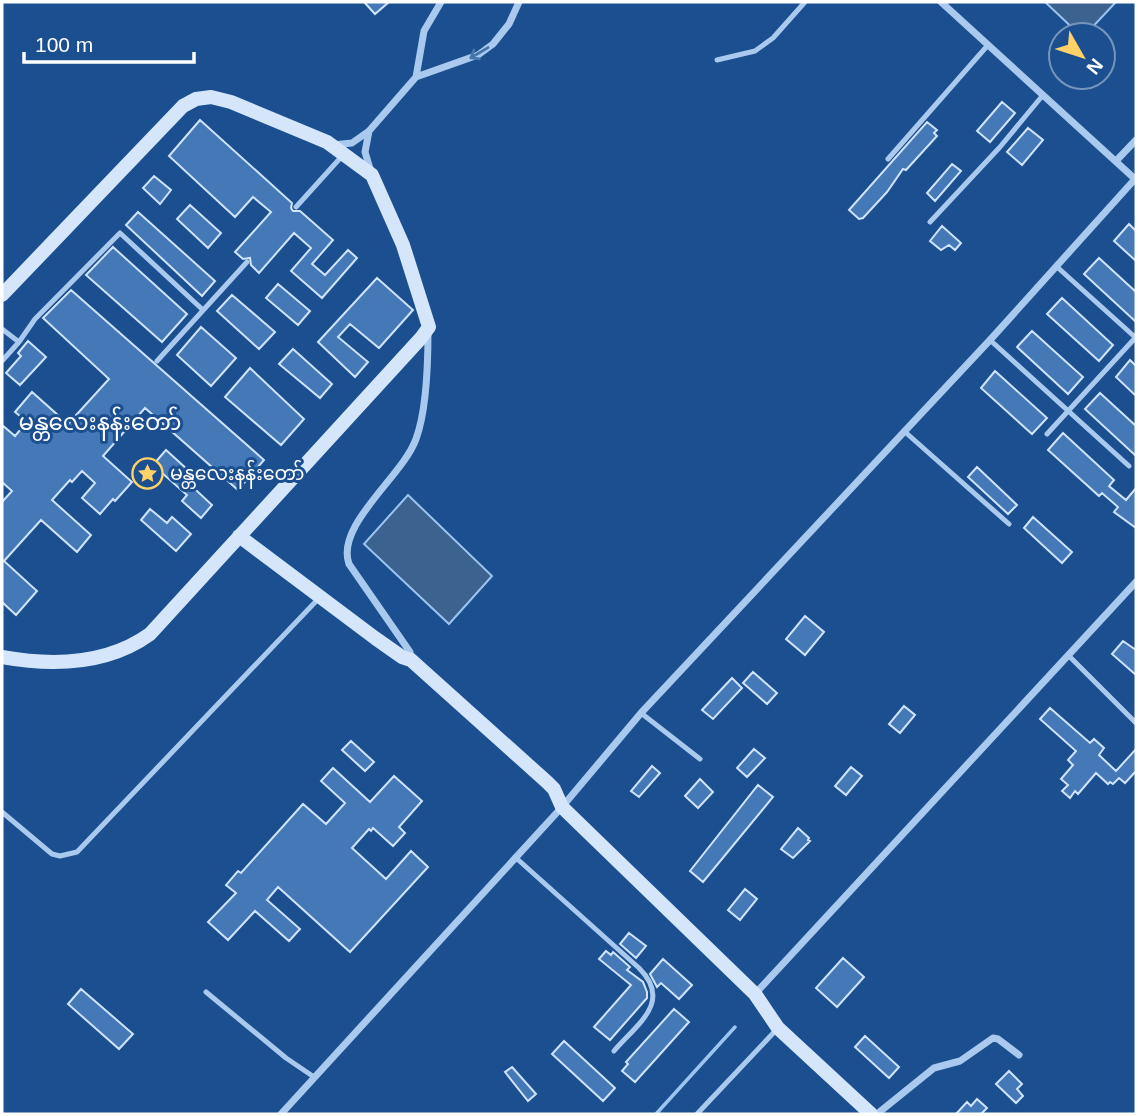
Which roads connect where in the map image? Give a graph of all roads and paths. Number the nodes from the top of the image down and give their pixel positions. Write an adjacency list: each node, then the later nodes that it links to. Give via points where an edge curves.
1 (441, 2): 7 (street, via 424,31)
2 (519, 2): 7 (street, one-way to 7, via 509,24 478,55)
3 (805, 2): 6 (lane, via 755,51)
4 (941, 2): 5 (street)
5 (988, 45): 8 (street); 12 (lane)
6 (717, 60)
7 (416, 77): 9 (street)
8 (1044, 95): 13 (street); 17 (lane)
9 (369, 131): 11 (street); 14 (street, via 365,152)
10 (1136, 140): 13 (street)
11 (338, 149): 14 (street); 16 (lane); 20 (street, via 231,102 196,99 174,115)
12 (888, 159)
13 (1116, 161): 15 (street)
14 (372, 176): 22 (street, via 403,245)
15 (1135, 179): 19 (street)
16 (296, 207)
17 (930, 222)
18 (247, 262): 21 (lane)
19 (1056, 266): 24 (lane); 25 (street)
20 (2, 295)
21 (203, 310): 26 (lane, via 120,233 35,319); 28 (lane)
22 (429, 327): 34 (street); 39 (street, via 416,440 354,528 346,551 349,564 410,652)
23 (2, 328): 26 (lane)
24 (1136, 338): 29 (lane)
25 (990, 340): 29 (lane); 30 (street)
26 (19, 342): 27 (lane)
27 (2, 361)
28 (157, 361)
29 (1068, 411): 31 (lane); 32 (lane)
30 (904, 431): 33 (lane); 40 (street)
31 (1047, 434)
32 (1129, 466)
33 (1009, 524)
34 (239, 536): 36 (street); 37 (street, via 136,644 95,659 66,663)
35 (1136, 582): 38 (street)
36 (320, 597): 39 (street); 44 (lane, via 77,852 52,854)
37 (2, 656)
38 (1069, 656): 41 (lane); 47 (street)
39 (411, 660): 43 (street, via 547,782)
40 (641, 713): 42 (lane); 43 (street)
41 (1136, 723)
42 (700, 759)
43 (562, 807): 45 (street); 47 (street)
44 (2, 812)
45 (515, 857): 49 (lane, via 639,968 652,985 652,1007); 51 (street)
46 (206, 992): 51 (lane)
47 (755, 994): 48 (street)
48 (778, 1028): 53 (lane); 54 (street)
49 (614, 1051)
50 (1019, 1055): 55 (street, via 993,1038 960,1061 934,1068)
51 (314, 1077): 52 (street)
52 (281, 1114)
53 (697, 1114)
54 (870, 1114)
55 (877, 1114)

